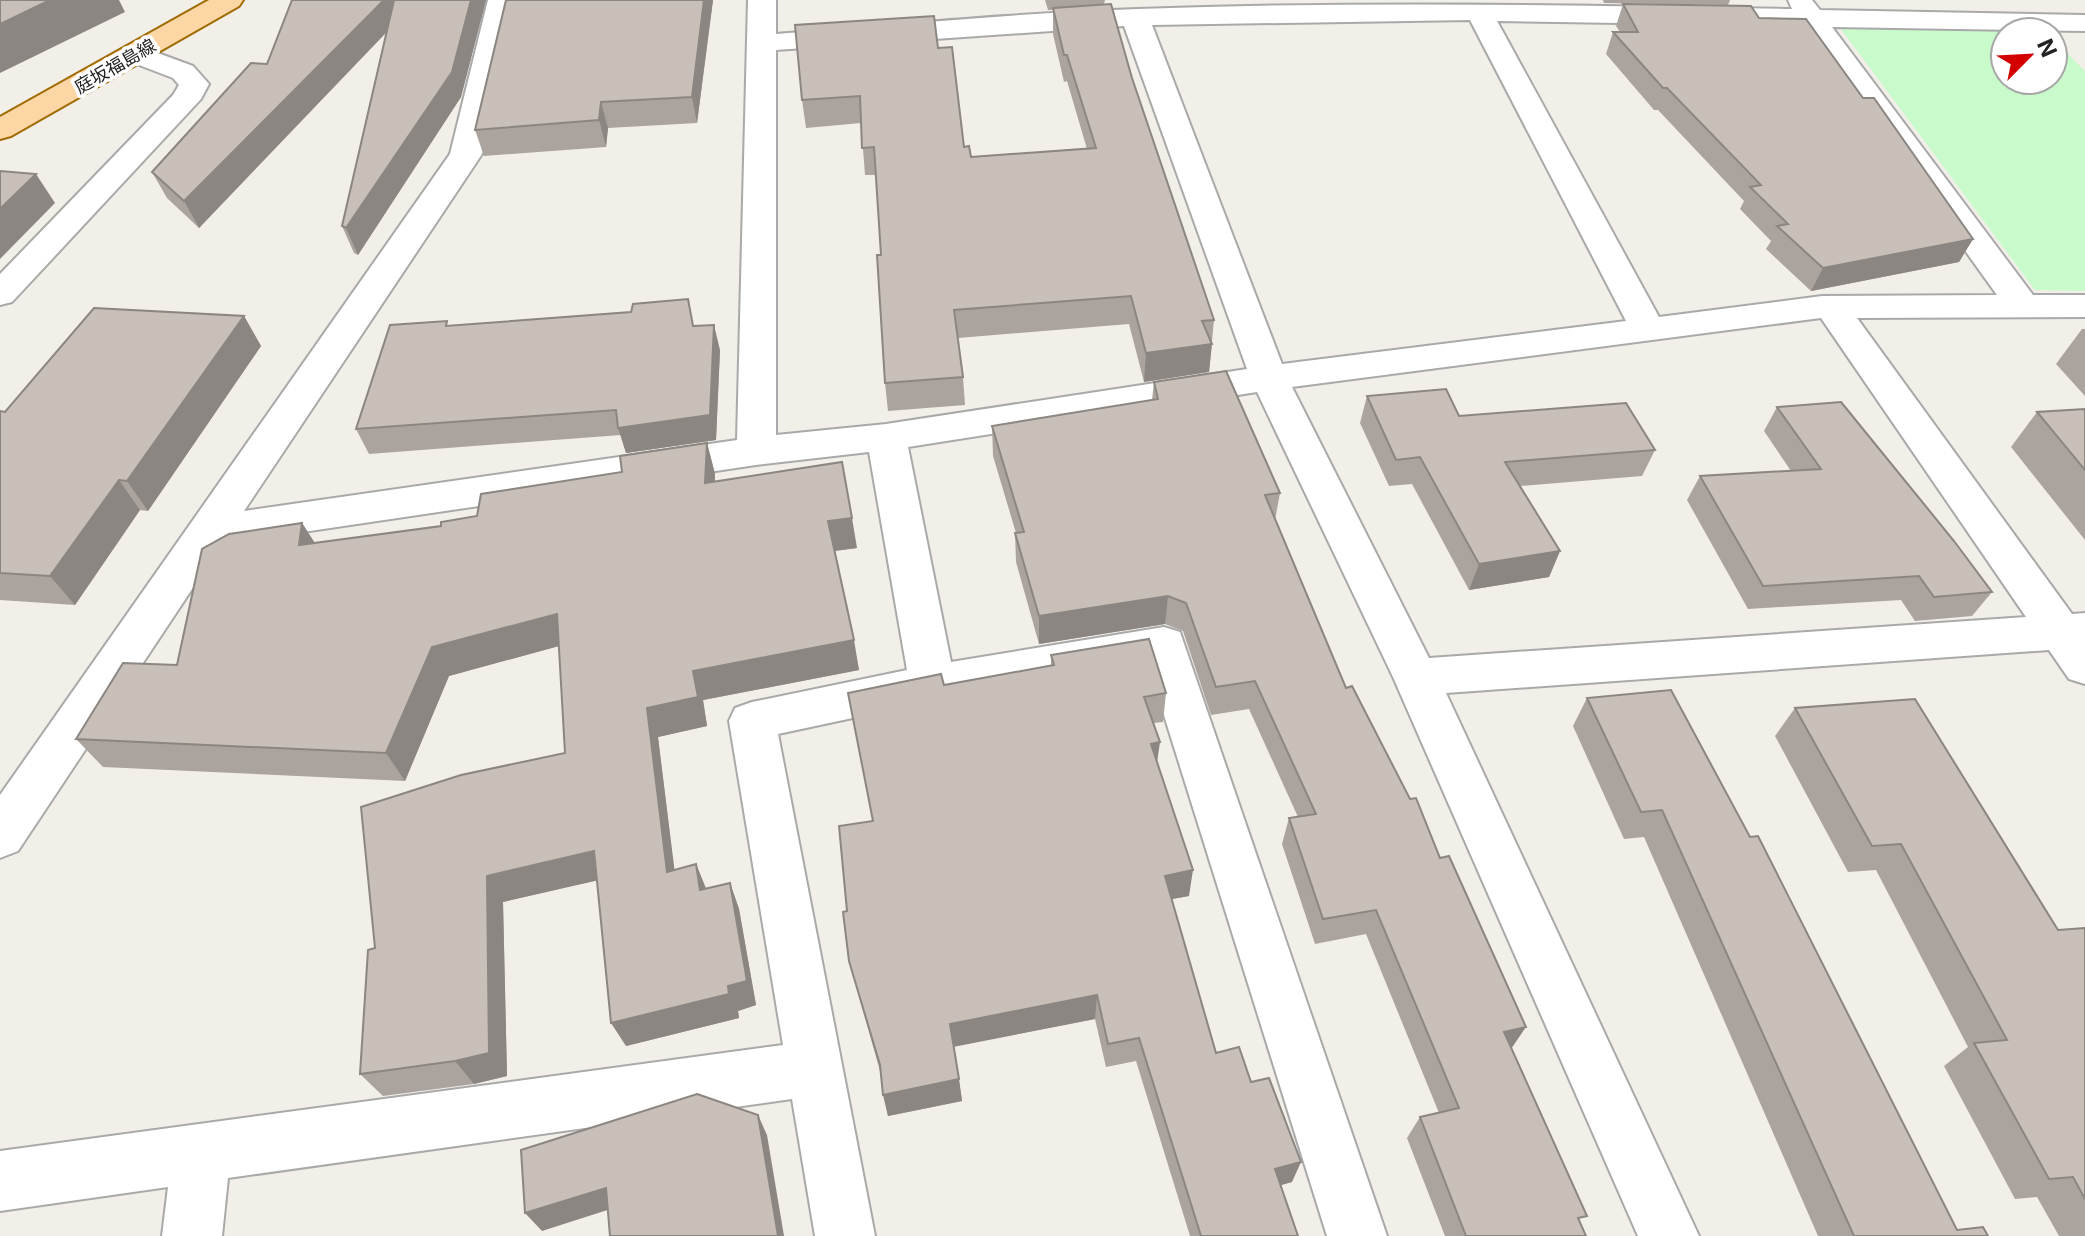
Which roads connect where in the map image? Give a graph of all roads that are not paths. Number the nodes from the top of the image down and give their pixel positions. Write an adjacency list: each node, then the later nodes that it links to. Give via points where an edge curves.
1 (229, 0): 12 (main road, 庭坂福島線)
2 (502, 0): 22 (street, via 466,154)
3 (762, 0): 10 (street)
4 (1272, 7): 6 (street); 7 (street)
5 (1805, 10): 6 (street); 8 (street); 15 (street)
6 (1479, 12): 18 (street)
7 (1135, 17): 10 (street); 19 (street)
8 (1989, 18)
9 (2069, 35): 11 (street)
10 (761, 43): 21 (street)
11 (2085, 51)
12 (136, 54): 13 (main road, 庭坂福島線); 14 (street, via 183,72 194,84 186,99)
13 (0, 130)
14 (0, 294)
15 (2023, 306): 16 (street); 17 (street)
16 (2085, 306)
17 (1831, 307): 18 (street); 23 (street)
18 (1648, 329): 19 (street)
19 (1269, 378): 20 (street); 24 (street)
20 (886, 437): 21 (street); 25 (street)
21 (756, 451): 22 (street)
22 (210, 531): 26 (street)
23 (2077, 643): 24 (street)
24 (1416, 677): 33 (street)
25 (932, 683): 27 (street, via 752,721); 32 (street, via 1164,644)
26 (0, 836)
27 (814, 1068): 28 (street); 31 (street)
28 (202, 1151): 29 (street); 30 (street)
29 (0, 1181)
30 (192, 1236)
31 (845, 1236)
32 (1357, 1236)
33 (1669, 1236)

